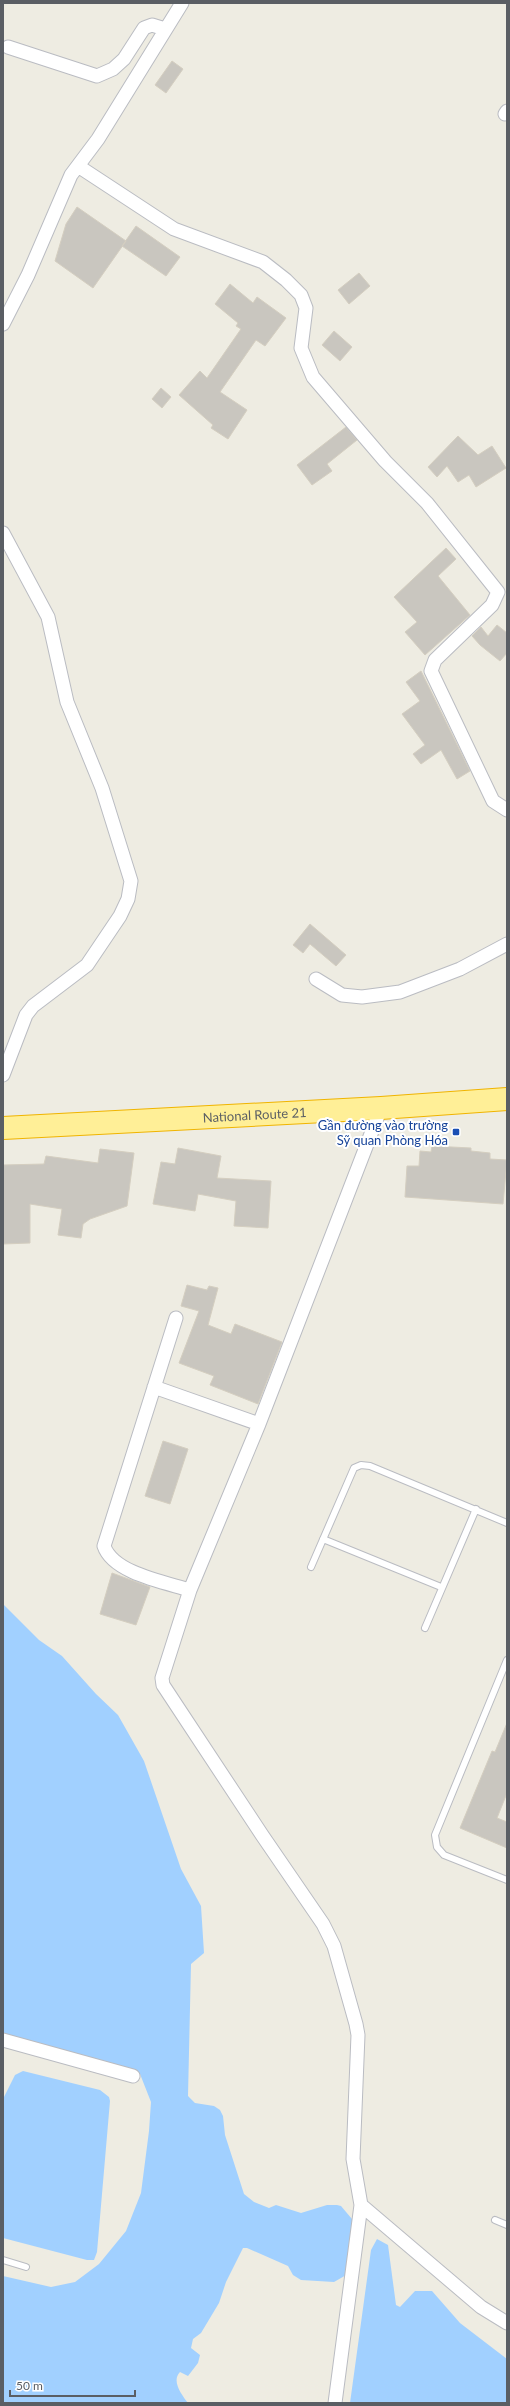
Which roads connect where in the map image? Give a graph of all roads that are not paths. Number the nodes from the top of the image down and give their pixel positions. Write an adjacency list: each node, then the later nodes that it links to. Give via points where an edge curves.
1 (182, 3): 2 (street)
2 (166, 28): 3 (street, via 152,25 144,28 124,59 113,69 98,76); 4 (street, via 98,139)
3 (8, 47)
4 (78, 166): 5 (street, via 71,175 28,275); 7 (street, via 174,228 263,262 301,295 306,308 301,348 313,378 385,461 427,503 498,592 492,605 435,660 431,672 493,801)
5 (3, 324)
6 (3, 533): 10 (street, via 48,617 67,702 102,788 131,881 128,900 120,916 87,965 33,1006 26,1015)
7 (507, 810)
8 (507, 944): 9 (street, via 460,969 400,992 362,997 342,995)
9 (316, 979)
10 (3, 1075)
11 (507, 1100): 12 (highway, National Route 21)
12 (381, 1108): 13 (highway, National Route 21); 16 (street)
13 (3, 1128)
14 (176, 1318): 15 (street)
15 (154, 1387): 16 (street); 22 (street, via 104,1546 107,1555 125,1568)
16 (259, 1424): 22 (street)
17 (476, 1509): 18 (lane); 19 (lane, via 370,1466 361,1465 354,1468); 21 (lane)
18 (507, 1523)
19 (323, 1539): 20 (lane); 21 (lane)
20 (311, 1567)
21 (442, 1587): 23 (lane)
22 (190, 1590): 28 (street, via 163,1669 163,1685 323,1924 334,1946 358,2035 353,2159)
23 (425, 1628)
24 (507, 1660): 25 (lane, via 435,1835 437,1847 444,1855)
25 (507, 1880)
26 (3, 2040): 27 (street)
27 (133, 2076)
28 (361, 2205): 33 (street, via 481,2307); 34 (street)
29 (495, 2220): 30 (lane)
30 (507, 2225)
31 (3, 2260): 32 (lane)
32 (26, 2267)
33 (507, 2323)
34 (336, 2403)

